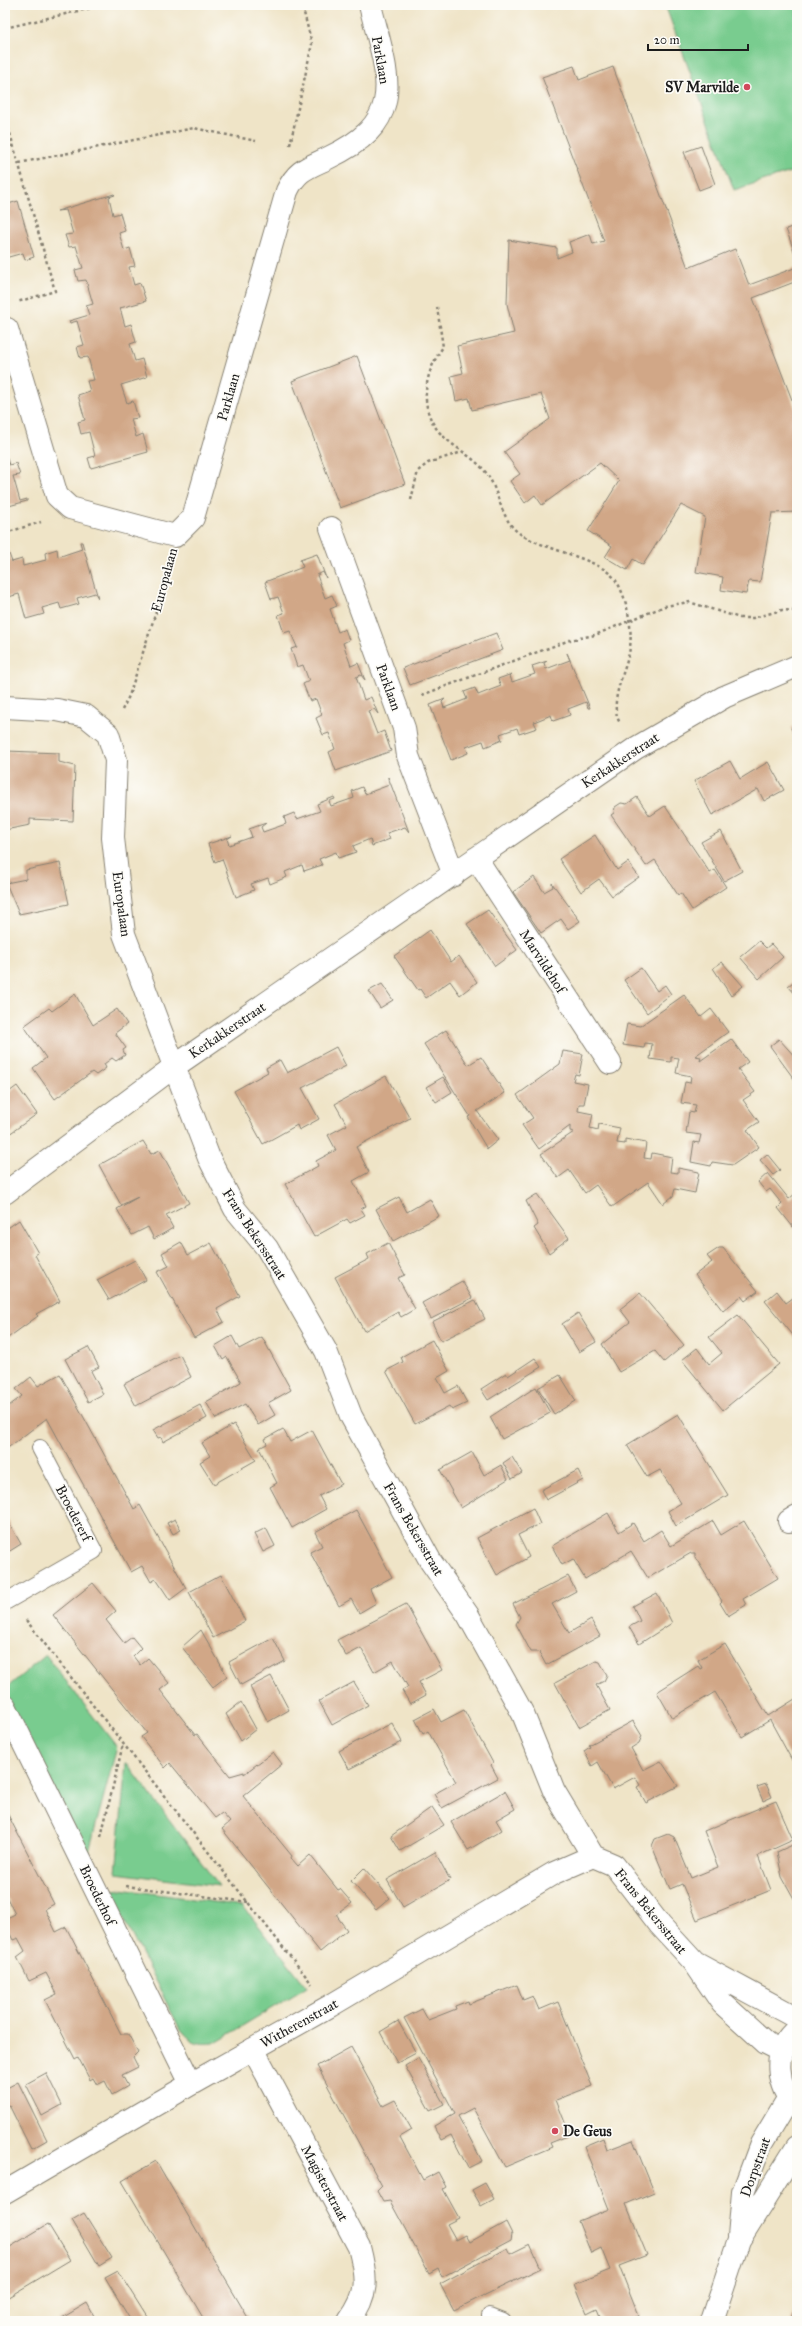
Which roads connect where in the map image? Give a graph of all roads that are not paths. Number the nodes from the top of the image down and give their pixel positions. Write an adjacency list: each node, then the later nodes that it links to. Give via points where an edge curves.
1 (370, 5): 2 (street, Parklaan, via 387,81 385,106 373,129 350,148 294,176 282,207 193,518 174,536 70,508 57,496)
2 (6, 329)
3 (331, 528): 7 (street, Parklaan, via 404,728 408,756)
4 (797, 666): 6 (street, Kerkakkerstraat, via 724,697 636,748)
5 (5, 706): 9 (street, Europalaan, via 57,710 86,716 108,734 116,760 113,838 124,934)
6 (476, 858): 7 (street, Kerkakkerstraat); 8 (street, Marvildehof)
7 (454, 875): 9 (street, Kerkakkerstraat)
8 (610, 1063)
9 (175, 1066): 10 (street, Kerkakkerstraat); 14 (street, Frans Bekersstraat, via 210,1158 235,1209 267,1248 326,1351 351,1416 431,1562 468,1615 523,1714 554,1791)
10 (5, 1193)
11 (40, 1448): 12 (lane, Broedererf, via 94,1551)
12 (7, 1600)
13 (5, 1706): 20 (street, Broederhof)
14 (593, 1856): 15 (street, Frans Bekersstraat, via 614,1864 660,1925); 18 (street, Witherenstraat, via 554,1873)
15 (694, 1962): 16 (street, Frans Bekersstraat); 19 (street, Frans Bekersstraat, via 722,2003 766,2043)
16 (797, 2018)
17 (797, 2029): 19 (street)
18 (253, 2049): 20 (street, Witherenstraat); 25 (street, Magisterstraat, via 359,2247 366,2274 360,2306)
19 (782, 2050): 21 (street, via 779,2071 781,2085)
20 (191, 2084): 23 (street, Witherenstraat)
21 (792, 2103): 24 (street, Dorpstraat, via 761,2144 743,2192)
22 (797, 2147): 24 (street, Dorpstraat)
23 (5, 2192)
24 (739, 2240): 26 (street, Dorpstraat)
25 (348, 2321)
26 (712, 2321)

